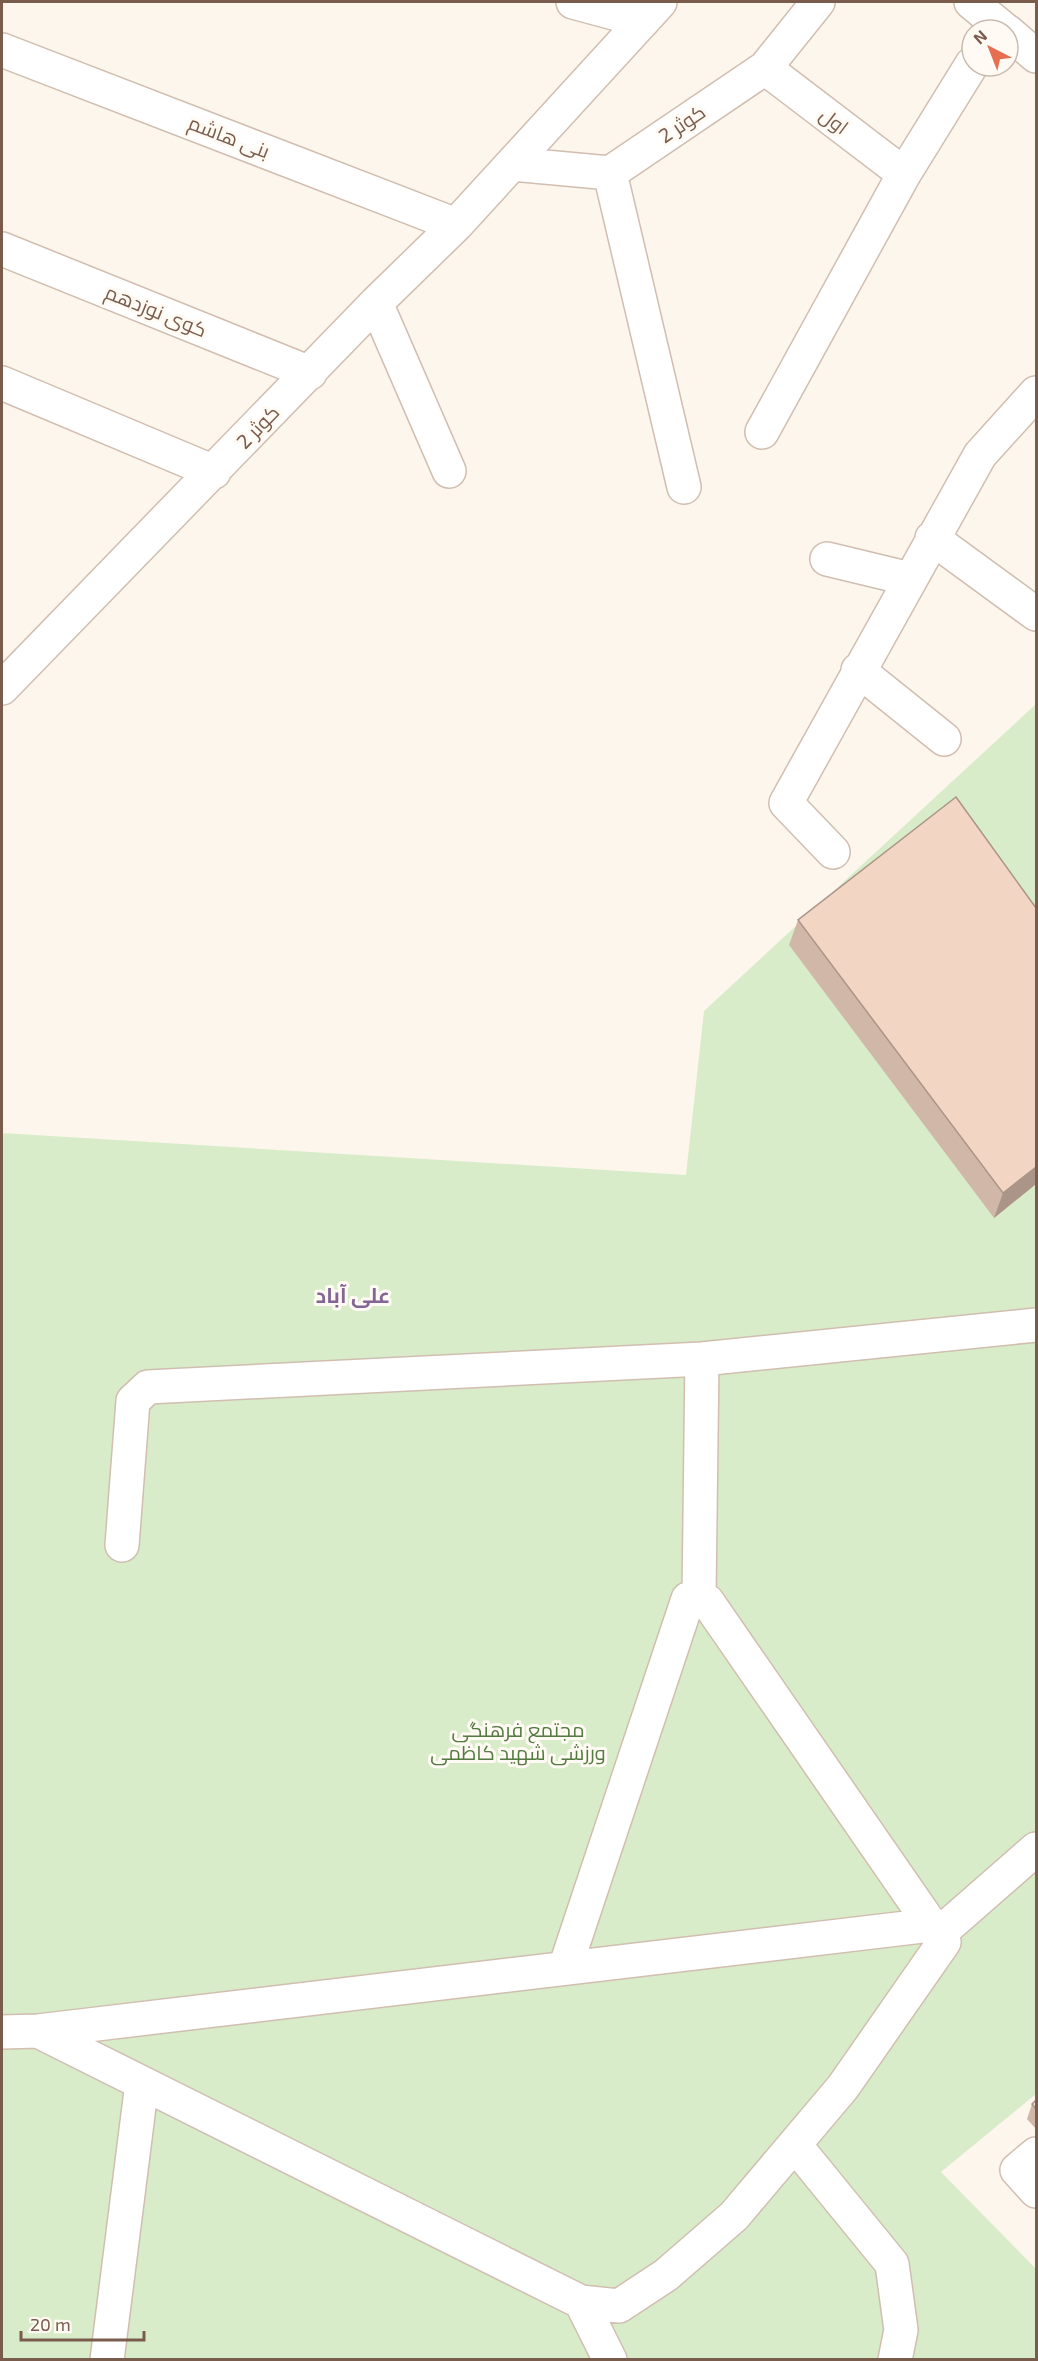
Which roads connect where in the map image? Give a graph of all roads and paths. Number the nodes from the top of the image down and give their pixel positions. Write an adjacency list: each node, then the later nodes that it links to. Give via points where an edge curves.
1 (573, 2): 4 (street)
2 (818, 2): 9 (street, کوثر 2)
3 (971, 2): 5 (street)
4 (652, 11): 11 (street, کوثر 2)
5 (995, 18)
6 (1020, 40): 8 (street)
7 (2, 50): 14 (street, بنی هاشم)
8 (1036, 56)
9 (765, 68): 12 (street, کوثر 2); 13 (street, اول)
10 (963, 78): 13 (street)
11 (512, 164): 12 (street); 14 (street, کوثر 2)
12 (610, 174): 23 (street)
13 (904, 174): 20 (street)
14 (456, 225): 16 (street, کوثر 2)
15 (2, 249): 17 (street, کوی نوزدهم)
16 (376, 303): 17 (street, کوثر 2); 21 (street)
17 (310, 373): 22 (street, کوثر 2)
18 (2, 383): 22 (street)
19 (1036, 393): 24 (street, via 980,455)
20 (762, 432)
21 (449, 471)
22 (214, 472): 29 (street, کوثر 2)
23 (684, 487)
24 (932, 538): 26 (street); 27 (street)
25 (826, 559): 26 (street)
26 (910, 579): 28 (street)
27 (1036, 614)
28 (858, 670): 30 (street); 31 (street, via 786,803)
29 (2, 688)
30 (944, 740)
31 (833, 852)
32 (1036, 1325): 33 (street)
33 (702, 1359): 34 (street, via 148,1387 133,1401); 35 (street)
34 (122, 1545)
35 (699, 1597): 37 (street, via 707,1601); 38 (street, via 688,1599)
36 (1036, 1849): 37 (street)
37 (935, 1929): 38 (street); 42 (street, via 944,1942 843,2087)
38 (565, 1968): 39 (street)
39 (38, 2031): 40 (street); 41 (street)
40 (2, 2032)
41 (142, 2083): 45 (street); 46 (street)
42 (795, 2145): 45 (street, via 734,2216 666,2276 619,2306); 48 (street, via 892,2264 901,2330)
43 (1036, 2154): 44 (street, via 1017,2170)
44 (1036, 2192)
45 (581, 2302): 47 (street)
46 (107, 2360)
47 (610, 2360)
48 (895, 2360)

